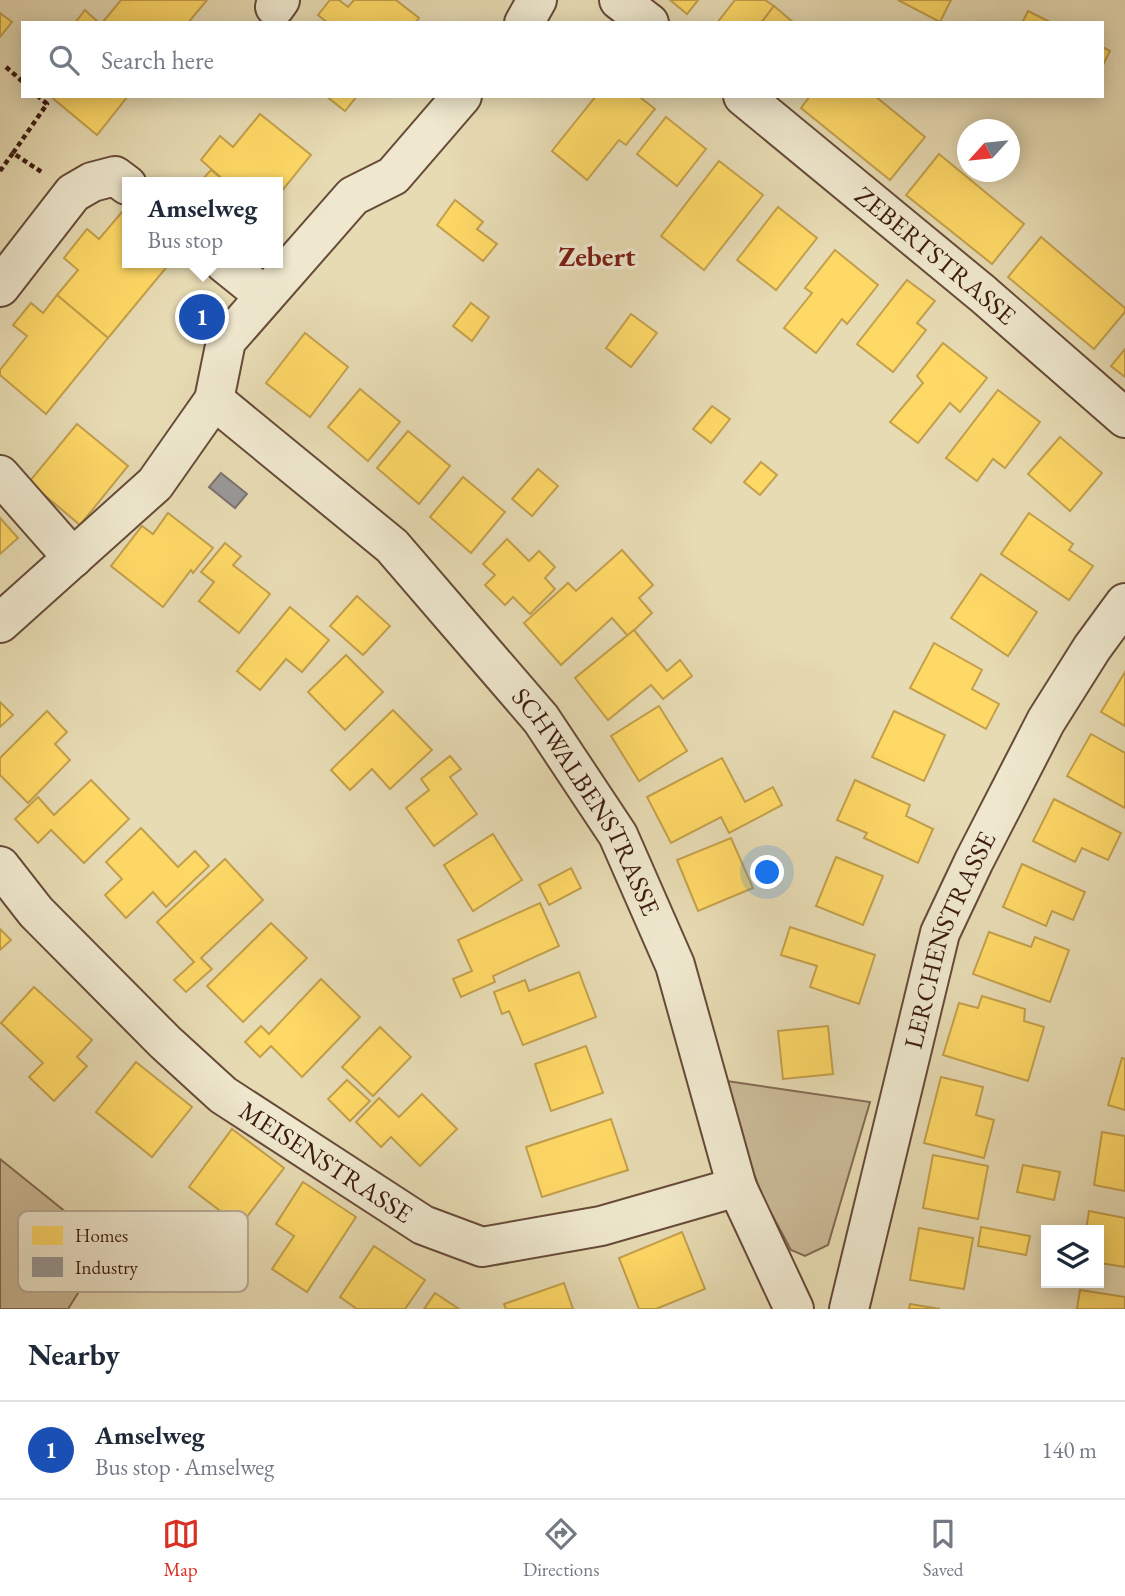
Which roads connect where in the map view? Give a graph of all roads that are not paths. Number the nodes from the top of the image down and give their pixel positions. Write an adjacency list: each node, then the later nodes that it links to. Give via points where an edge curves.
1 (537, 0): 3 (street)
2 (619, 0): 4 (street)
3 (525, 21)
4 (646, 21)
5 (460, 98): 10 (street, via 393,176 353,196)
6 (745, 98): 12 (street, ZEBERTSTRASSE)
7 (122, 181): 9 (street, via 115,176 92,181 73,193)
8 (230, 268): 10 (street)
9 (0, 287)
10 (265, 296): 11 (street, via 226,341)
11 (214, 400): 14 (street, via 155,484); 18 (street, SCHWALBENSTRASSE, via 392,546 541,719 618,835 675,965)
12 (1125, 418)
13 (0, 475): 14 (street)
14 (73, 558): 16 (street)
15 (1125, 603): 20 (street, LERCHENSTRASSE, via 1046,721 940,933)
16 (0, 623)
17 (0, 866): 18 (street, MEISENSTRASSE, via 36,912 223,1095 424,1225 482,1247 601,1226)
18 (737, 1187): 19 (street, SCHWALBENSTRASSE)
19 (794, 1309)
20 (849, 1309)

